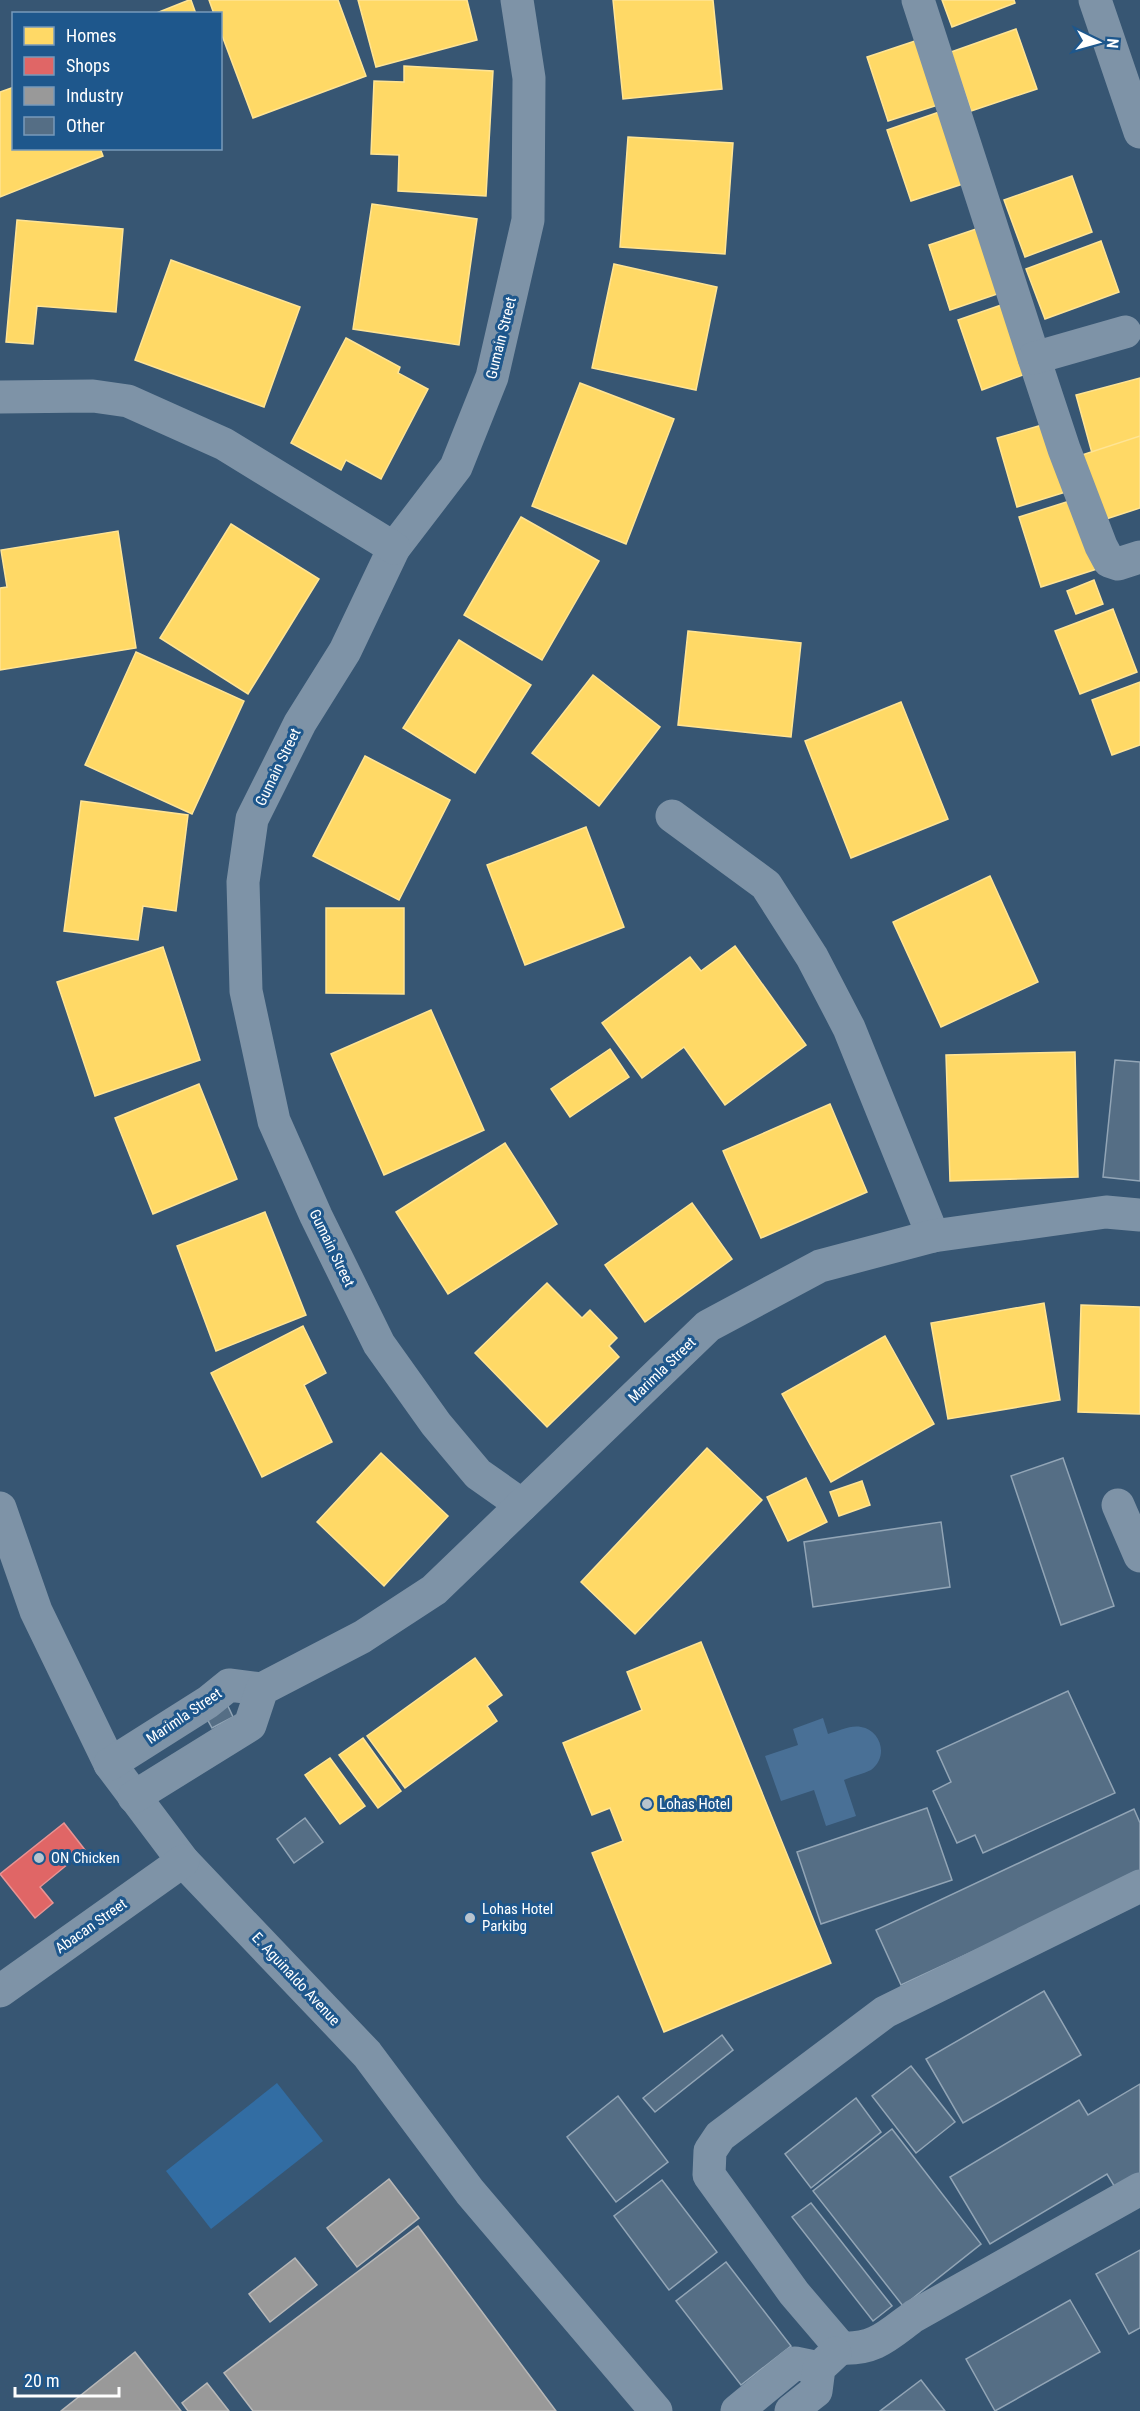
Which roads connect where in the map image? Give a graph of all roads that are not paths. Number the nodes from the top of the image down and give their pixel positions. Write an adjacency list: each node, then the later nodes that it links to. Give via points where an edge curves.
1 (517, 0): 8 (street, Gumain Street, via 529,78 528,220 516,279 492,377 456,467)
2 (918, 0): 6 (street)
3 (1095, 0): 4 (street)
4 (1140, 132)
5 (1125, 332): 6 (street)
6 (1034, 358): 9 (street, via 1108,561 1118,564)
7 (0, 397): 8 (street, via 93,396 128,401 224,444)
8 (394, 548): 13 (street, Gumain Street, via 345,651 300,723 252,819 243,882 246,991 274,1121 379,1344 436,1424 478,1474)
9 (1140, 557)
10 (672, 816): 12 (street, via 766,885 812,957 849,1028)
11 (1140, 1215): 12 (street, Marimla Street, via 1106,1212)
12 (933, 1236): 13 (street, Marimla Street, via 820,1266 708,1326)
13 (522, 1505): 17 (street, Marimla Street, via 434,1590 362,1637)
14 (1118, 1505): 16 (street)
15 (0, 1508): 18 (street, E. Aguinaldo Avenue, via 36,1611)
16 (1140, 1556)
17 (262, 1689): 18 (street, Marimla Street, via 229,1685); 19 (street, via 250,1725)
18 (110, 1764): 19 (street, E. Aguinaldo Avenue)
19 (134, 1797): 20 (street, E. Aguinaldo Avenue)
20 (183, 1861): 22 (street, Abacan Street); 25 (street, E. Aguinaldo Avenue, via 367,2054 470,2192)
21 (1140, 1886): 24 (street, via 885,2012 720,2136 710,2151 709,2175 794,2293)
22 (0, 1991)
23 (1140, 2189): 24 (street, via 914,2316 879,2341)
24 (830, 2358): 26 (street, via 795,2363); 27 (street, via 816,2391)
25 (656, 2411)
26 (737, 2411)
27 (791, 2411)

